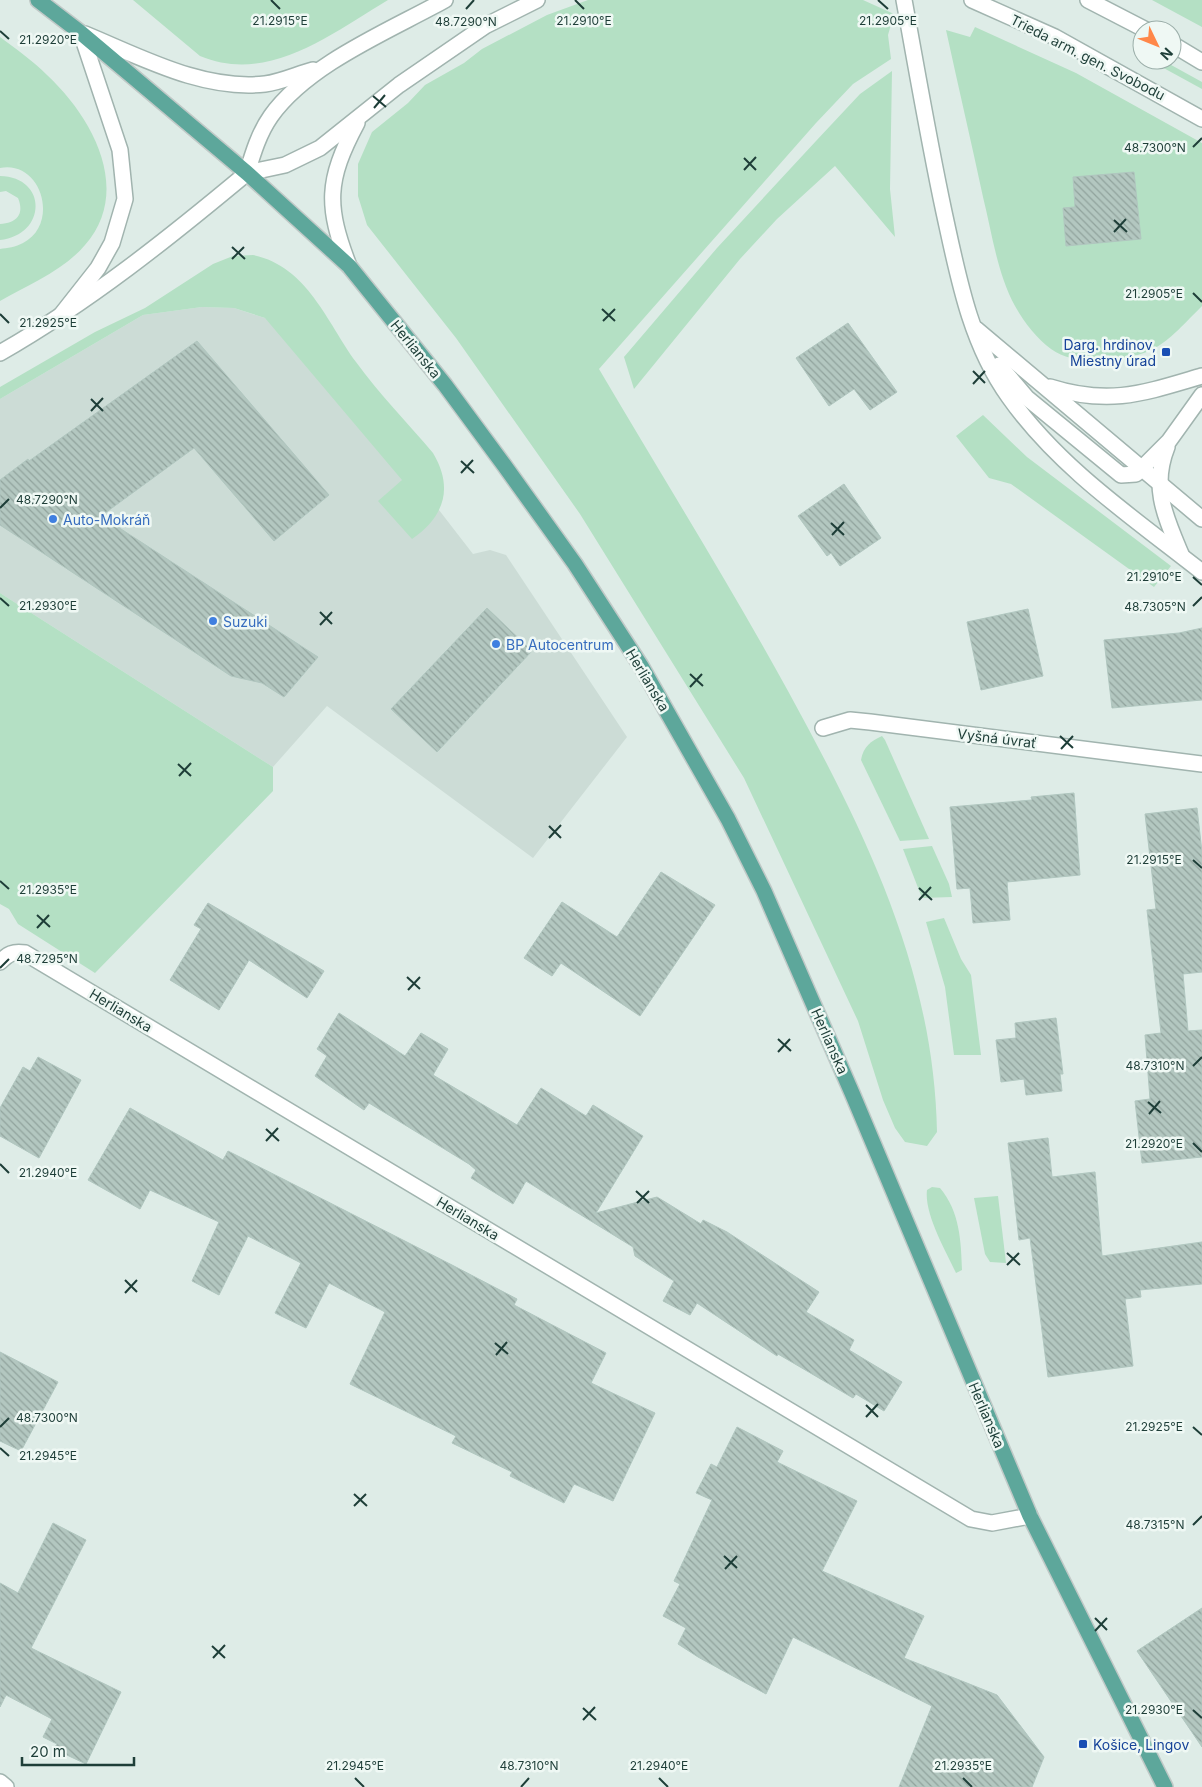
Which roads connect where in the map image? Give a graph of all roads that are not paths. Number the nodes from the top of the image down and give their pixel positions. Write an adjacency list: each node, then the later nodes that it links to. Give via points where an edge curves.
1 (38, 0): 8 (main road, Herlianska)
2 (444, 0): 11 (street)
3 (537, 0): 12 (street, via 485,26 399,85)
4 (904, 0): 17 (street, via 929,142 959,281)
5 (1088, 0): 7 (street)
6 (974, 1): 13 (street, Trieda arm. gen. Svobodu, via 1055,37)
7 (1132, 23)
8 (82, 33): 11 (street, via 167,67 216,82 266,84); 14 (main road, Herlianska); 16 (street, via 118,141 125,199 121,219 102,259)
9 (1182, 50): 10 (street)
10 (1202, 62)
11 (320, 68): 14 (street, via 270,117 259,136)
12 (361, 116): 14 (street, via 320,148 300,158 284,165); 15 (street, via 341,154 332,187 337,232)
13 (1202, 119)
14 (247, 172): 15 (main road, Herlianska); 16 (street, via 135,264)
15 (349, 266): 31 (main road, Herlianska, via 445,385 575,564 641,666 728,819 764,891 852,1093)
16 (61, 315): 18 (street)
17 (973, 326): 20 (street); 23 (street, via 1000,367 1027,398 1116,472 1129,476); 26 (street, via 993,372 1033,428 1079,474)
18 (0, 353)
19 (1202, 376): 20 (street, via 1124,397 1070,393)
20 (1043, 385): 23 (street)
21 (1202, 395): 22 (street)
22 (1169, 441): 23 (street); 24 (street, via 1160,464)
23 (1141, 468): 24 (street)
24 (1159, 484): 25 (street); 26 (street, via 1165,517)
25 (1202, 519)
26 (1181, 555): 27 (street)
27 (1202, 572)
28 (823, 728): 29 (street, Vyšná úvrať, via 850,720)
29 (1202, 764)
30 (0, 962): 31 (street, Herlianska, via 16,951 25,953 971,1519 992,1522)
31 (1030, 1516): 34 (main road, Herlianska)
32 (0, 1782): 33 (street)
33 (6, 1787)
34 (1165, 1787)

